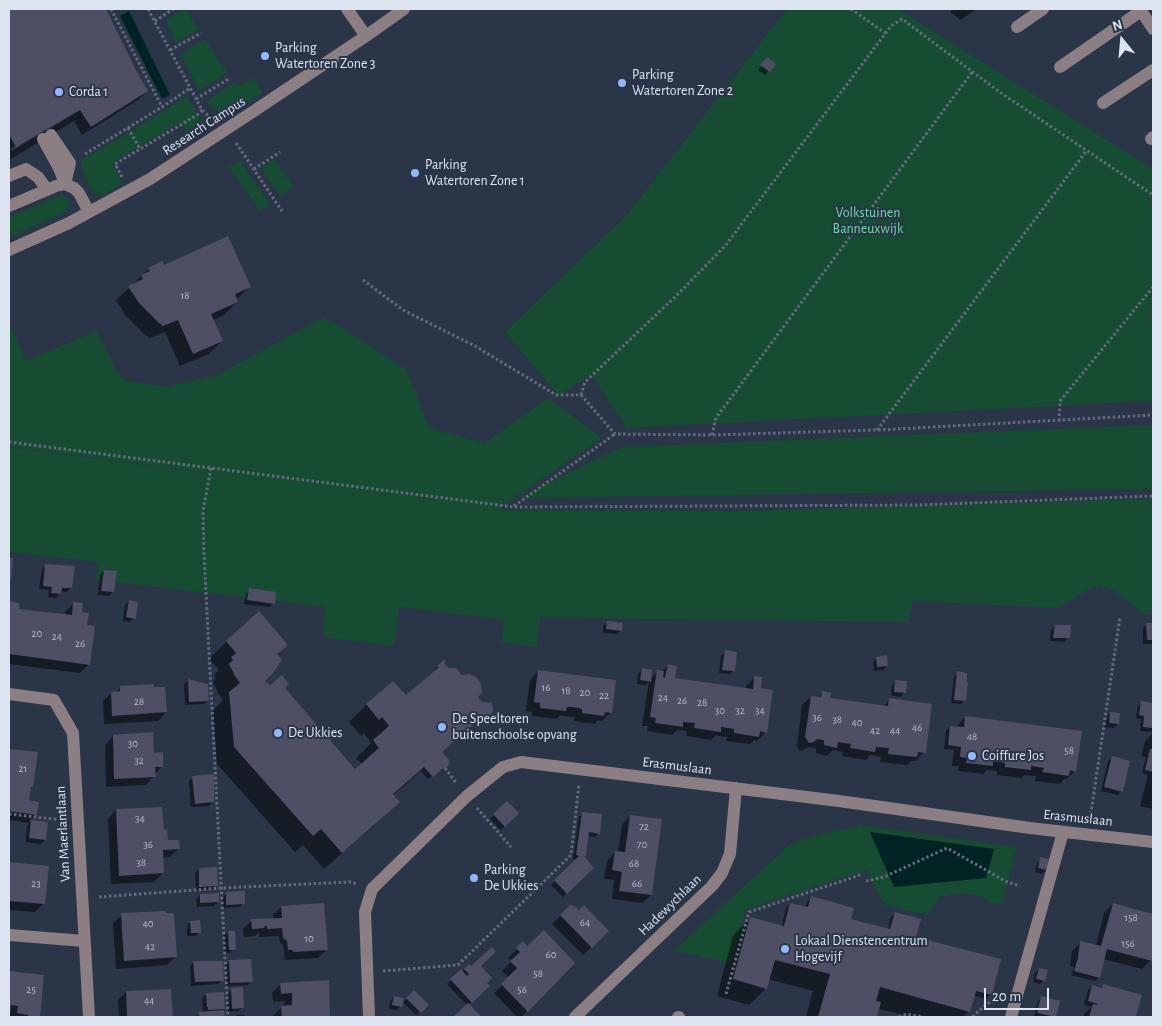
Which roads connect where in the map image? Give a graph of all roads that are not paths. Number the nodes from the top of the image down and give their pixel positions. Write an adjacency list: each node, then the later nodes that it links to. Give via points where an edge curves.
1 (347, 9): 7 (street)
2 (404, 9): 7 (street, Research Campus)
3 (1043, 9): 5 (street)
4 (1141, 10): 6 (street); 8 (street)
5 (1017, 26)
6 (1153, 29)
7 (366, 36): 15 (street, Research Campus, via 158,174)
8 (1060, 67)
9 (1153, 70): 10 (street)
10 (1103, 103)
11 (9, 176): 13 (street, via 26,169)
12 (65, 184): 12 (street, via 70,163 47,137 59,168); 13 (street); 15 (street, via 79,193)
13 (47, 190): 14 (street)
14 (9, 206)
15 (89, 212): 16 (street, Research Campus)
16 (9, 250)
17 (9, 694): 22 (street, Van Maerlantlaan, via 54,700 73,733)
18 (736, 788): 19 (street, Erasmuslaan); 24 (street, Erasmuslaan, via 521,762 503,767 467,796 372,888 365,912); 25 (street, Hadewychlaan, via 730,854 722,873)
19 (1063, 832): 20 (street, Erasmuslaan); 26 (street)
20 (1153, 842)
21 (9, 935): 22 (street)
22 (84, 942): 23 (street, Van Maerlantlaan)
23 (89, 1017)
24 (369, 1017)
25 (575, 1017)
26 (1011, 1017)

